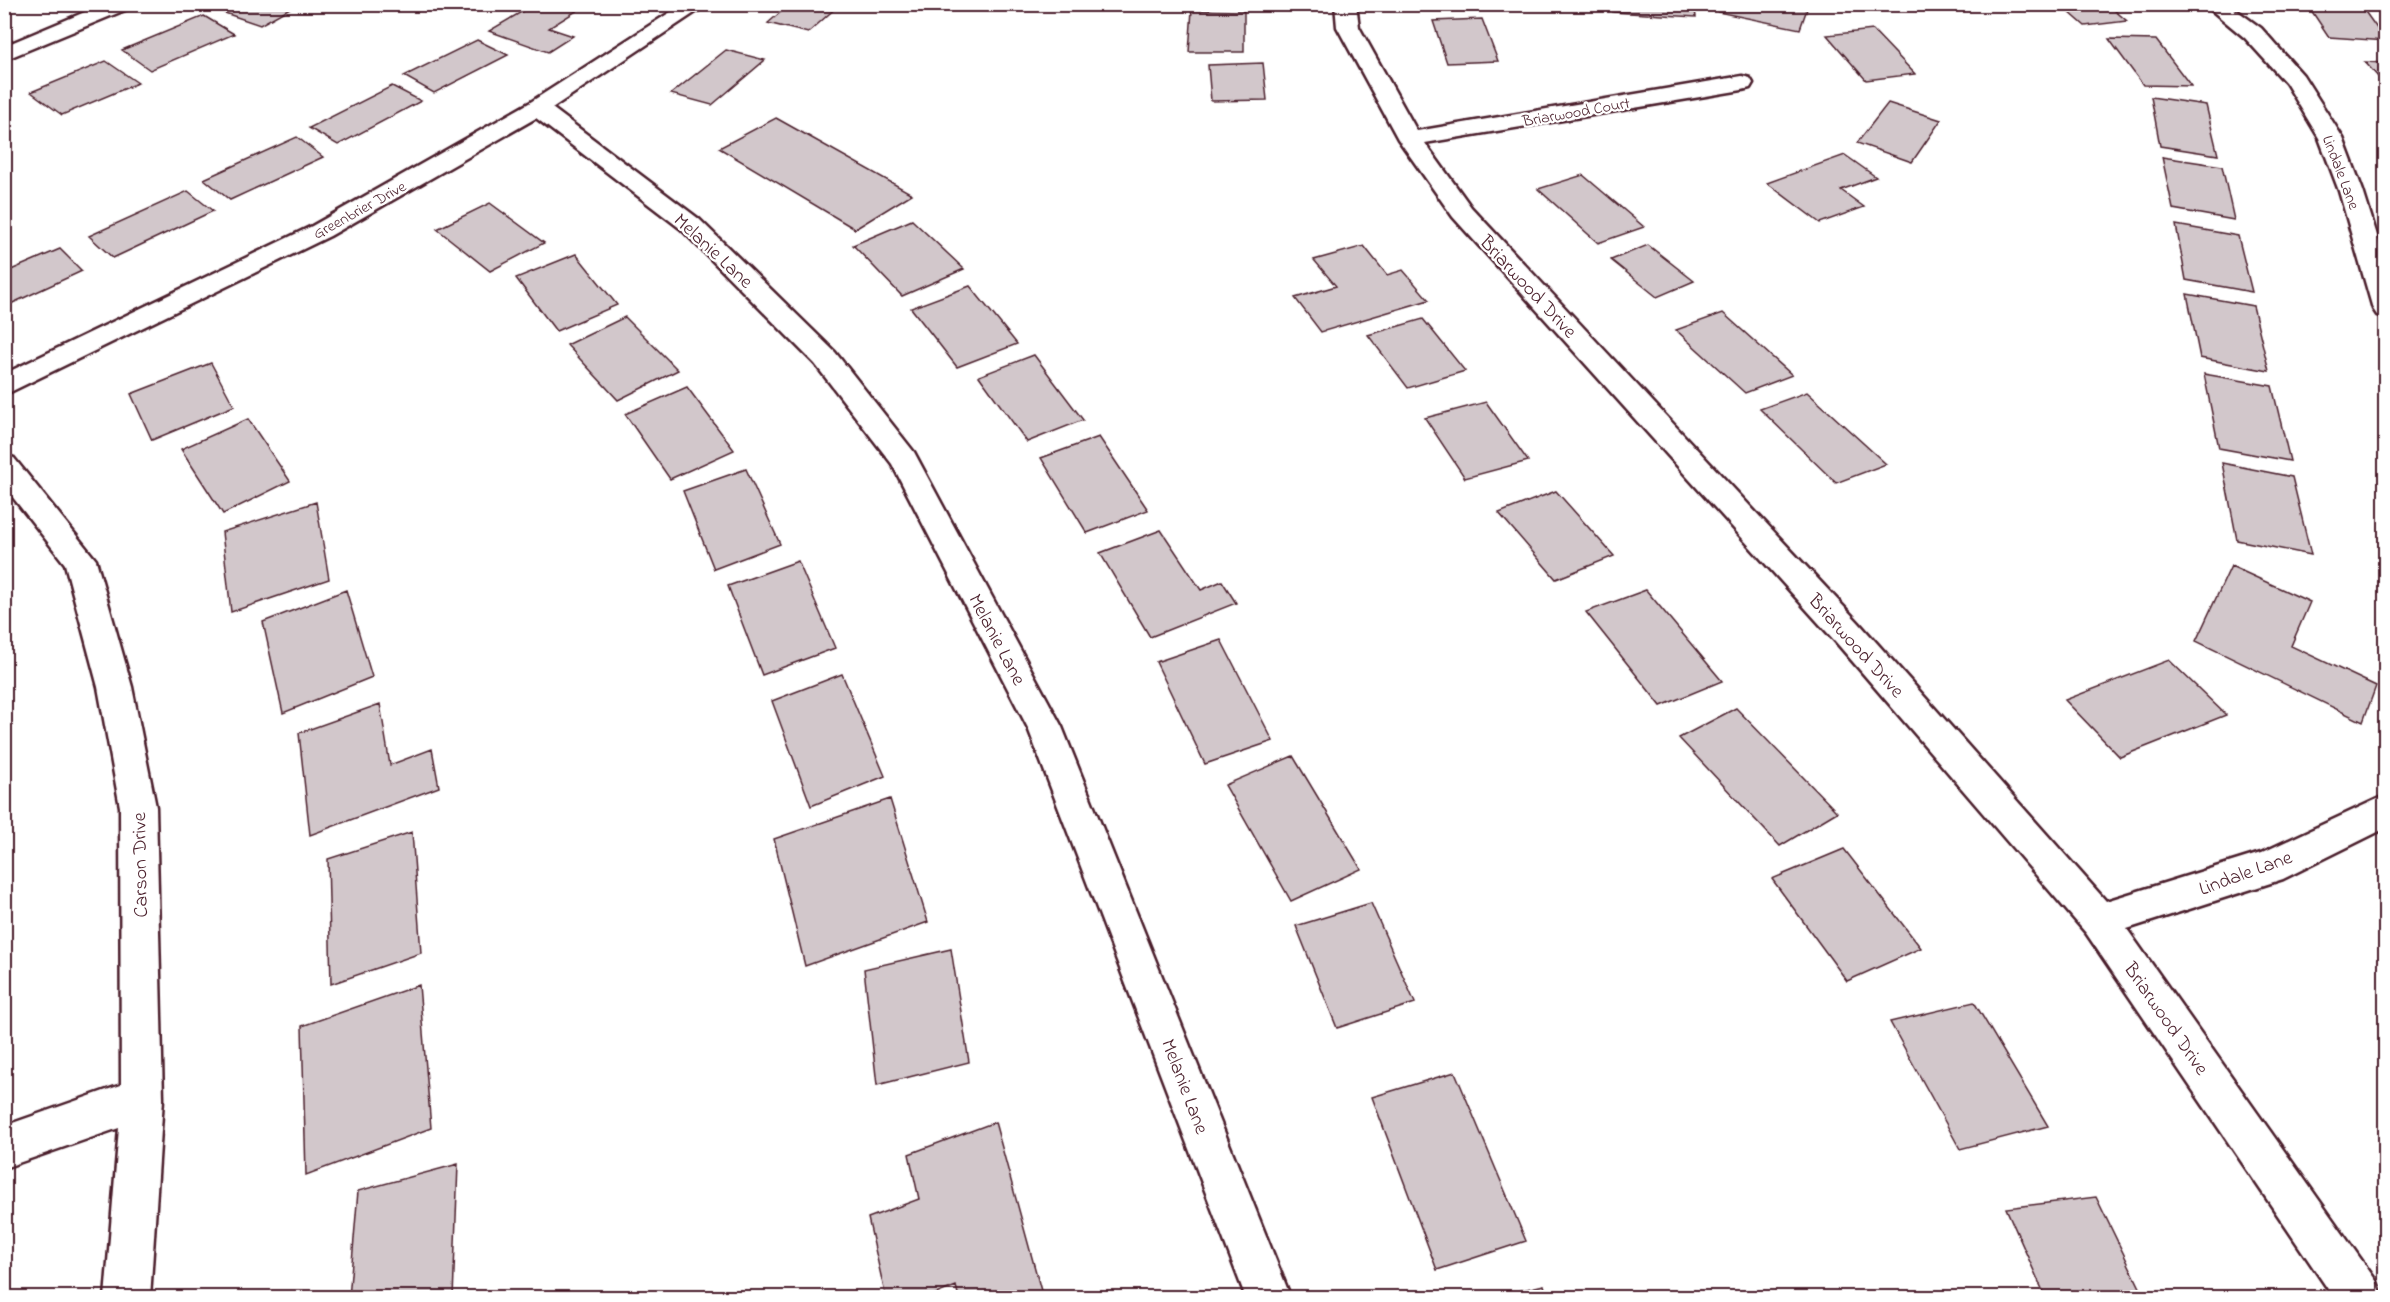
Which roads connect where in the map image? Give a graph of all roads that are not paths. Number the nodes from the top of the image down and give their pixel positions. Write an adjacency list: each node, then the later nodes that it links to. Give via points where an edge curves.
1 (123, 4): 5 (street)
2 (698, 4): 7 (street, Greenbrier Drive)
3 (1345, 4): 8 (street, Briarwood Drive, via 1348,27)
4 (2214, 4): 9 (street, Lindale Lane, via 2253,33 2295,80 2331,138 2351,191)
5 (4, 54)
6 (1742, 83): 8 (street, Briarwood Court)
7 (537, 108): 10 (street, Greenbrier Drive, via 321,231); 17 (street, Melanie Lane, via 690,224 825,358 904,459 1045,728)
8 (1410, 139): 13 (street, Briarwood Drive, via 1462,212 1847,632)
9 (2385, 309)
10 (4, 386)
11 (4, 465): 14 (street, Carson Drive, via 80,560 115,687 138,807)
12 (2385, 810): 13 (street, Lindale Lane, via 2270,867)
13 (2100, 921): 18 (street, Briarwood Drive)
14 (142, 1099): 15 (street); 16 (street, Carson Drive)
15 (4, 1147)
16 (127, 1298)
17 (1269, 1298)
18 (2361, 1298)

